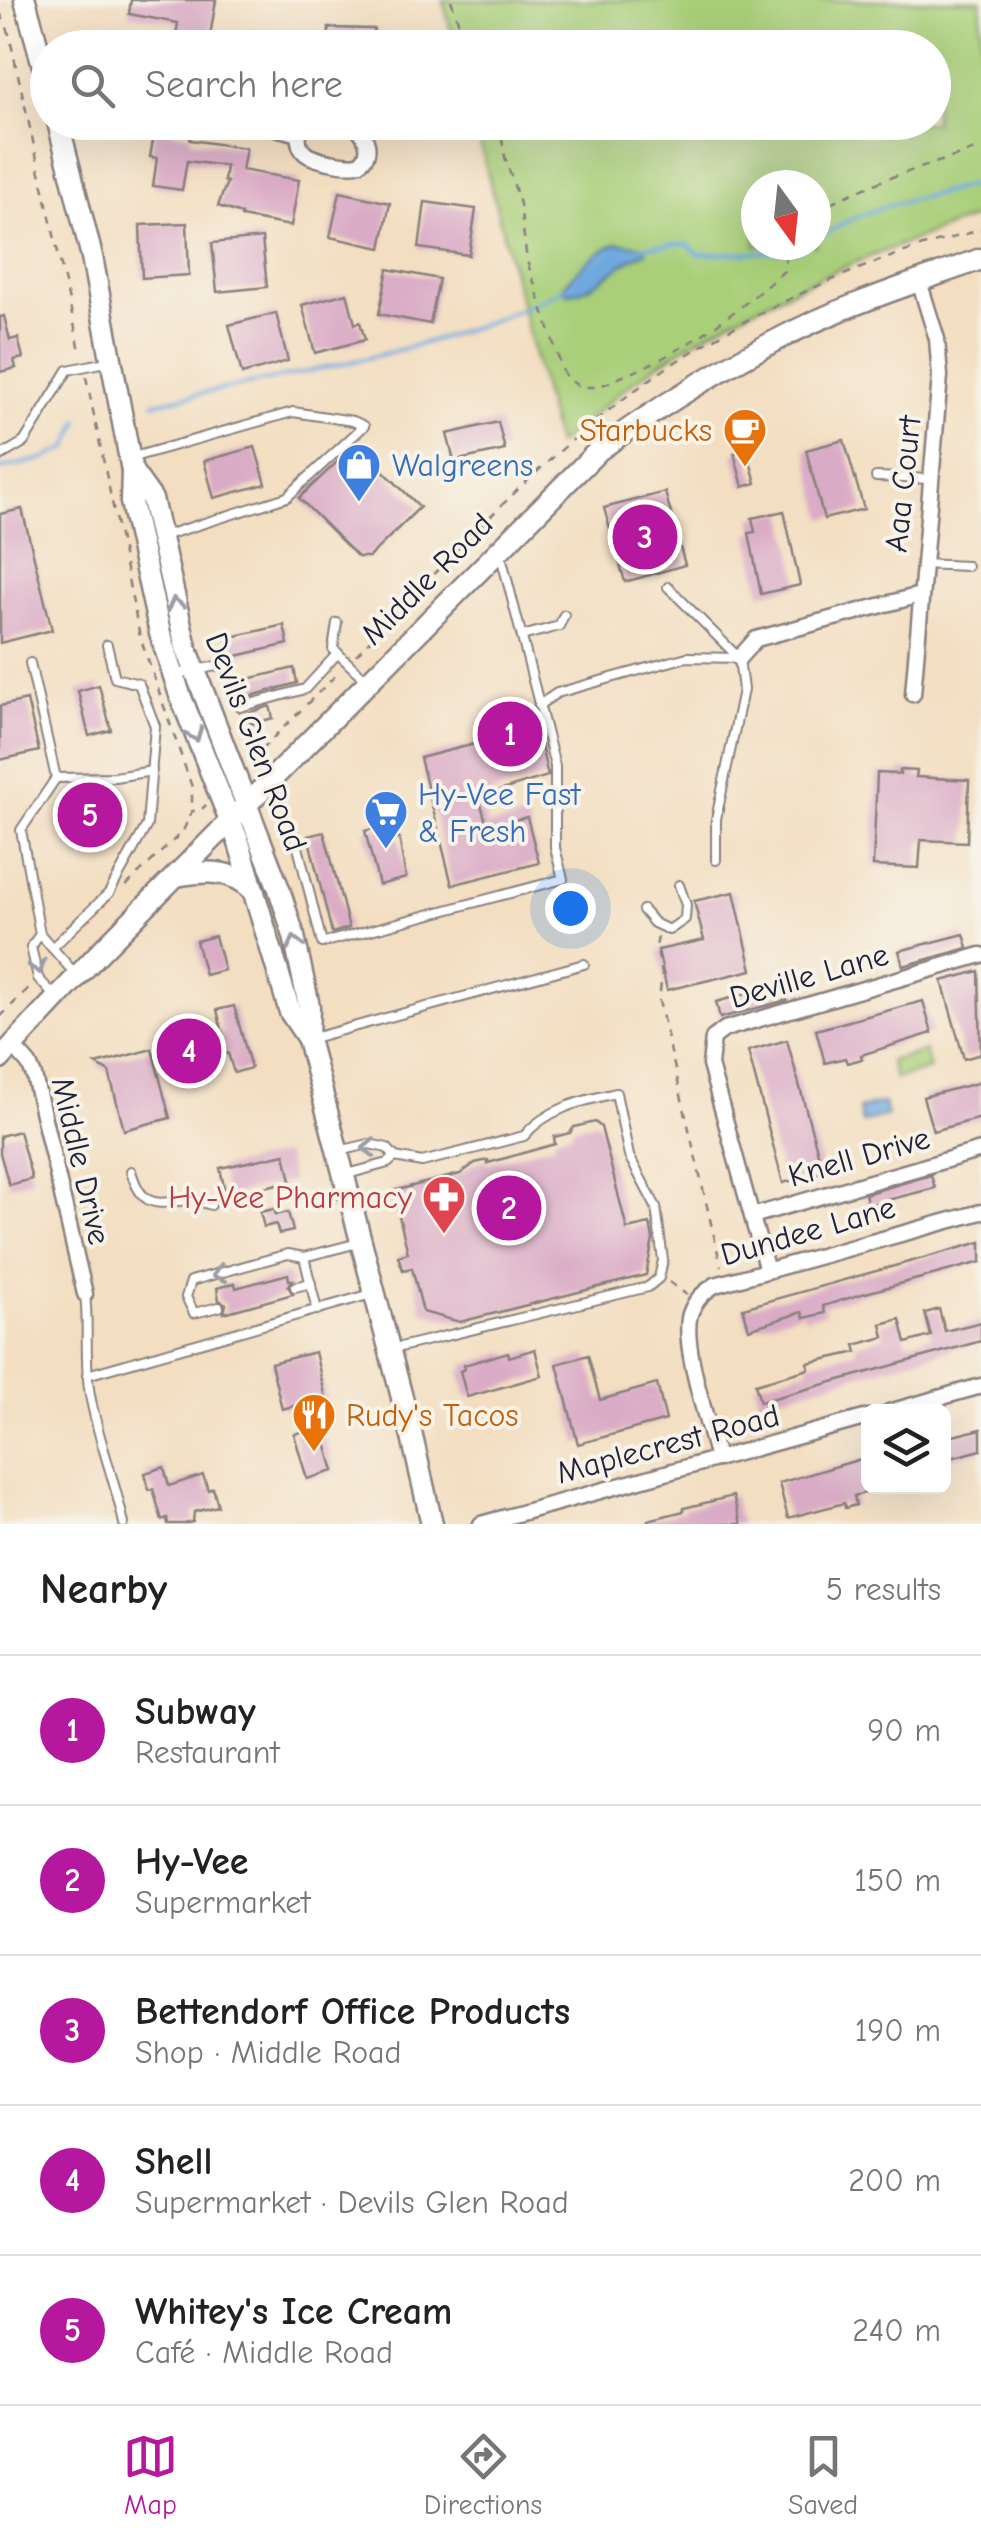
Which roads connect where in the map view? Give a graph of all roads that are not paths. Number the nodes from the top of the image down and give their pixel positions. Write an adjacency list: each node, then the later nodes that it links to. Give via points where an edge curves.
1 (25, 0): 2 (main road)
2 (33, 30)
3 (63, 140): 8 (main road, Devils Glen Road)
4 (299, 140): 5 (street, via 305,153 322,161 356,165)
5 (367, 140)
6 (981, 259): 7 (main road, Middle Road)
7 (920, 281): 12 (street, Aaa Court, via 940,376); 14 (main road, Middle Road, via 777,339 664,404 599,450)
8 (111, 362): 9 (lane, via 68,370 24,442); 10 (main road, Devils Glen Road)
9 (0, 456)
10 (131, 465): 13 (main road, Devils Glen Road, via 152,500); 13 (lane, via 293,412 364,426 288,497); 26 (main road, Devils Glen Road, via 130,502 151,597)
11 (876, 477): 12 (lane)
12 (932, 479): 15 (street, Aaa Court)
13 (159, 538): 26 (main road, Devils Glen Road, one-way to 13)
14 (499, 548): 21 (lane); 27 (main road, Middle Road)
15 (922, 564): 16 (lane); 18 (street, Aaa Court)
16 (968, 566)
17 (668, 588): 24 (lane)
18 (920, 594): 24 (street, via 756,638); 28 (street, Aaa Court)
19 (564, 615): 21 (lane, via 558,626)
20 (336, 623): 23 (lane)
21 (522, 636): 29 (lane)
22 (107, 645): 30 (lane, via 115,678 139,684 155,726)
23 (338, 653): 26 (lane, via 305,689 240,707 226,664); 27 (lane)
24 (739, 658): 29 (lane, via 687,657 557,693); 35 (lane, via 743,690 716,819)
25 (30, 663): 31 (lane)
26 (184, 673): 32 (main road, Devils Glen Road); 33 (main road, Devils Glen Road, one-way to 33)
27 (368, 682): 32 (main road, Middle Road)
28 (913, 694)
29 (540, 705): 34 (lane, via 555,766 554,848 563,879 322,943)
30 (152, 771): 31 (lane); 41 (lane, via 147,825 126,868)
31 (56, 778): 40 (lane, via 20,830)
32 (246, 804): 33 (main road, Middle Road); 46 (main road, Devils Glen Road, one-way to 32, via 294,936)
33 (230, 821): 36 (main road, Middle Road); 38 (main road, Devils Glen Road)
34 (295, 836)
35 (716, 860)
36 (176, 876): 38 (main road, via 231,874); 44 (main road, Middle Road)
37 (680, 885): 39 (lane, via 685,918 668,930)
38 (254, 891): 46 (main road, Devils Glen Road, via 290,1012)
39 (643, 910)
40 (40, 934): 41 (lane); 45 (lane, one-way to 45, via 32,947 38,978)
41 (52, 948): 44 (lane)
42 (981, 954): 55 (street, Deville Lane, via 713,1038 710,1065)
43 (584, 964): 46 (lane)
44 (77, 976): 45 (main road, Middle Road)
45 (56, 998): 47 (main road, Middle Road)
46 (308, 1039): 49 (main road, Devils Glen Road)
47 (7, 1052): 62 (street, Middle Drive, via 29,1064 34,1076)
48 (981, 1150): 55 (street, Knell Drive)
49 (338, 1151): 50 (lane, one-way to 49, via 369,1144); 52 (main road, Devils Glen Road)
50 (395, 1157): 52 (lane); 65 (lane, via 422,1162 524,1136 570,1104 616,1093 629,1156 656,1208 664,1260 648,1287)
51 (132, 1171): 53 (lane, via 147,1200 194,1198)
52 (344, 1175): 56 (main road, Devils Glen Road)
53 (211, 1205)
54 (981, 1212): 58 (street, Dundee Lane)
55 (752, 1216): 58 (street, Deville Lane)
56 (362, 1242): 57 (lane); 61 (main road, Devils Glen Road)
57 (304, 1257): 59 (lane); 63 (lane, one-way to 63, via 288,1254 191,1281 186,1297 194,1314)
58 (767, 1271): 70 (street, Dundee Lane, via 715,1285 690,1314 687,1337)
59 (310, 1283): 60 (lane); 64 (lane)
60 (296, 1287)
61 (374, 1293): 64 (lane); 65 (main road, Devils Glen Road)
62 (85, 1294): 66 (lane)
63 (219, 1307)
64 (317, 1310): 66 (lane)
65 (390, 1350): 72 (main road, Devils Glen Road)
66 (87, 1375): 71 (lane)
67 (981, 1386): 68 (street)
68 (917, 1404)
69 (861, 1419): 70 (street, Maplecrest Road)
70 (717, 1459): 73 (street, Maplecrest Road)
71 (124, 1524)
72 (432, 1524)
73 (481, 1524)

